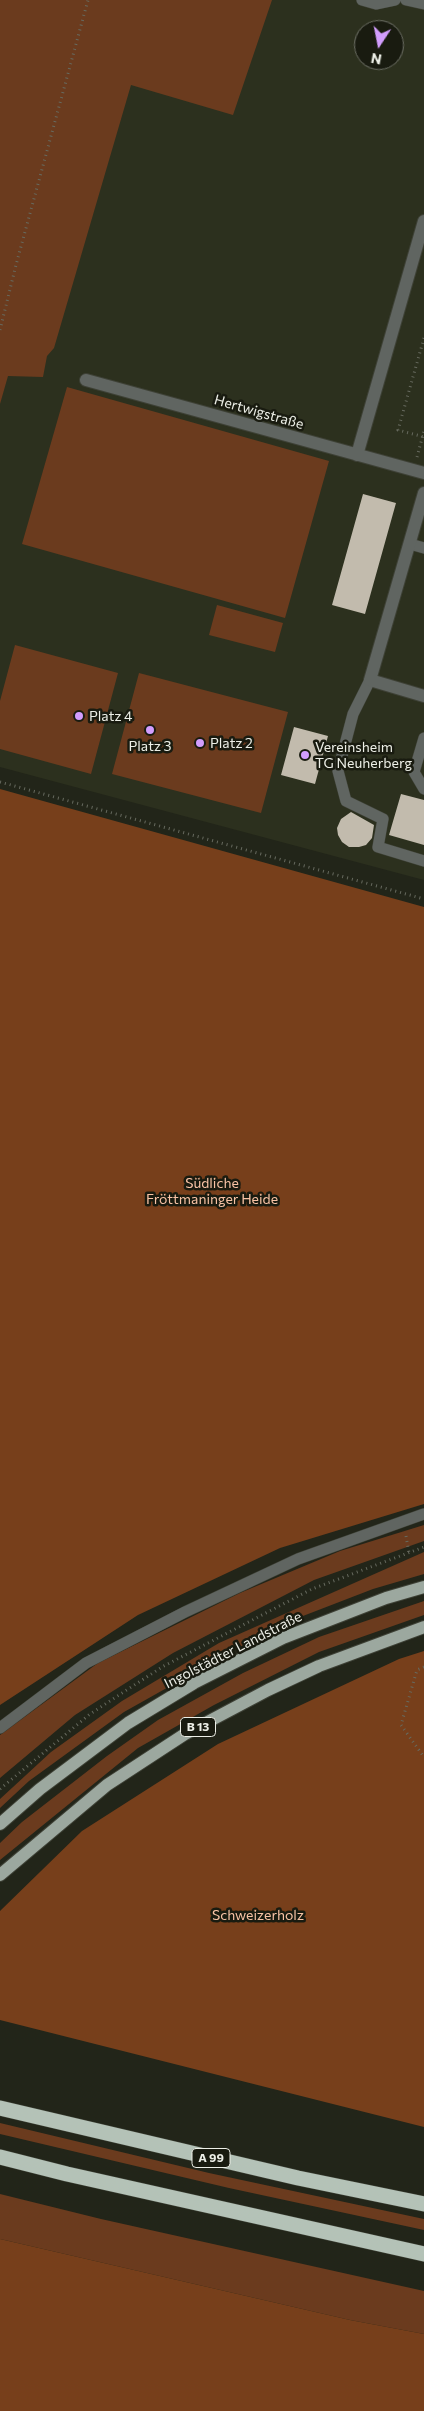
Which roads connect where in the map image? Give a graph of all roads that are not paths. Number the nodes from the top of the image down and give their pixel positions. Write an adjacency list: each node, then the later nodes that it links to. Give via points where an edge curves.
1 (362, 0): 2 (lane, via 376,4)
2 (395, 0)
3 (406, 0): 4 (lane)
4 (424, 4)
5 (424, 221): 7 (street)
6 (86, 380): 7 (street, Hertwigstraße)
7 (357, 455): 8 (street, Hertwigstraße)
8 (418, 472)
9 (424, 493): 10 (street)
10 (410, 544): 11 (lane); 12 (street)
11 (424, 548)
12 (370, 680): 13 (street); 16 (lane, via 353,714 338,771 346,800 383,819 378,847)
13 (424, 696)
14 (424, 738): 15 (lane, via 414,772)
15 (424, 789)
16 (424, 861)
17 (424, 1514): 20 (lane, via 298,1559 185,1612 86,1663)
18 (424, 1587): 21 (main road, Ingolstädter Landstraße, via 386,1598 283,1638 194,1683 128,1723 40,1789)
19 (424, 1627): 22 (main road, B 13, via 319,1666 185,1734 107,1786)
20 (0, 1728)
21 (0, 1824)
22 (0, 1875)
23 (0, 2108): 25 (highway, A 99)
24 (0, 2157): 26 (highway)
25 (424, 2204)
26 (424, 2254)

